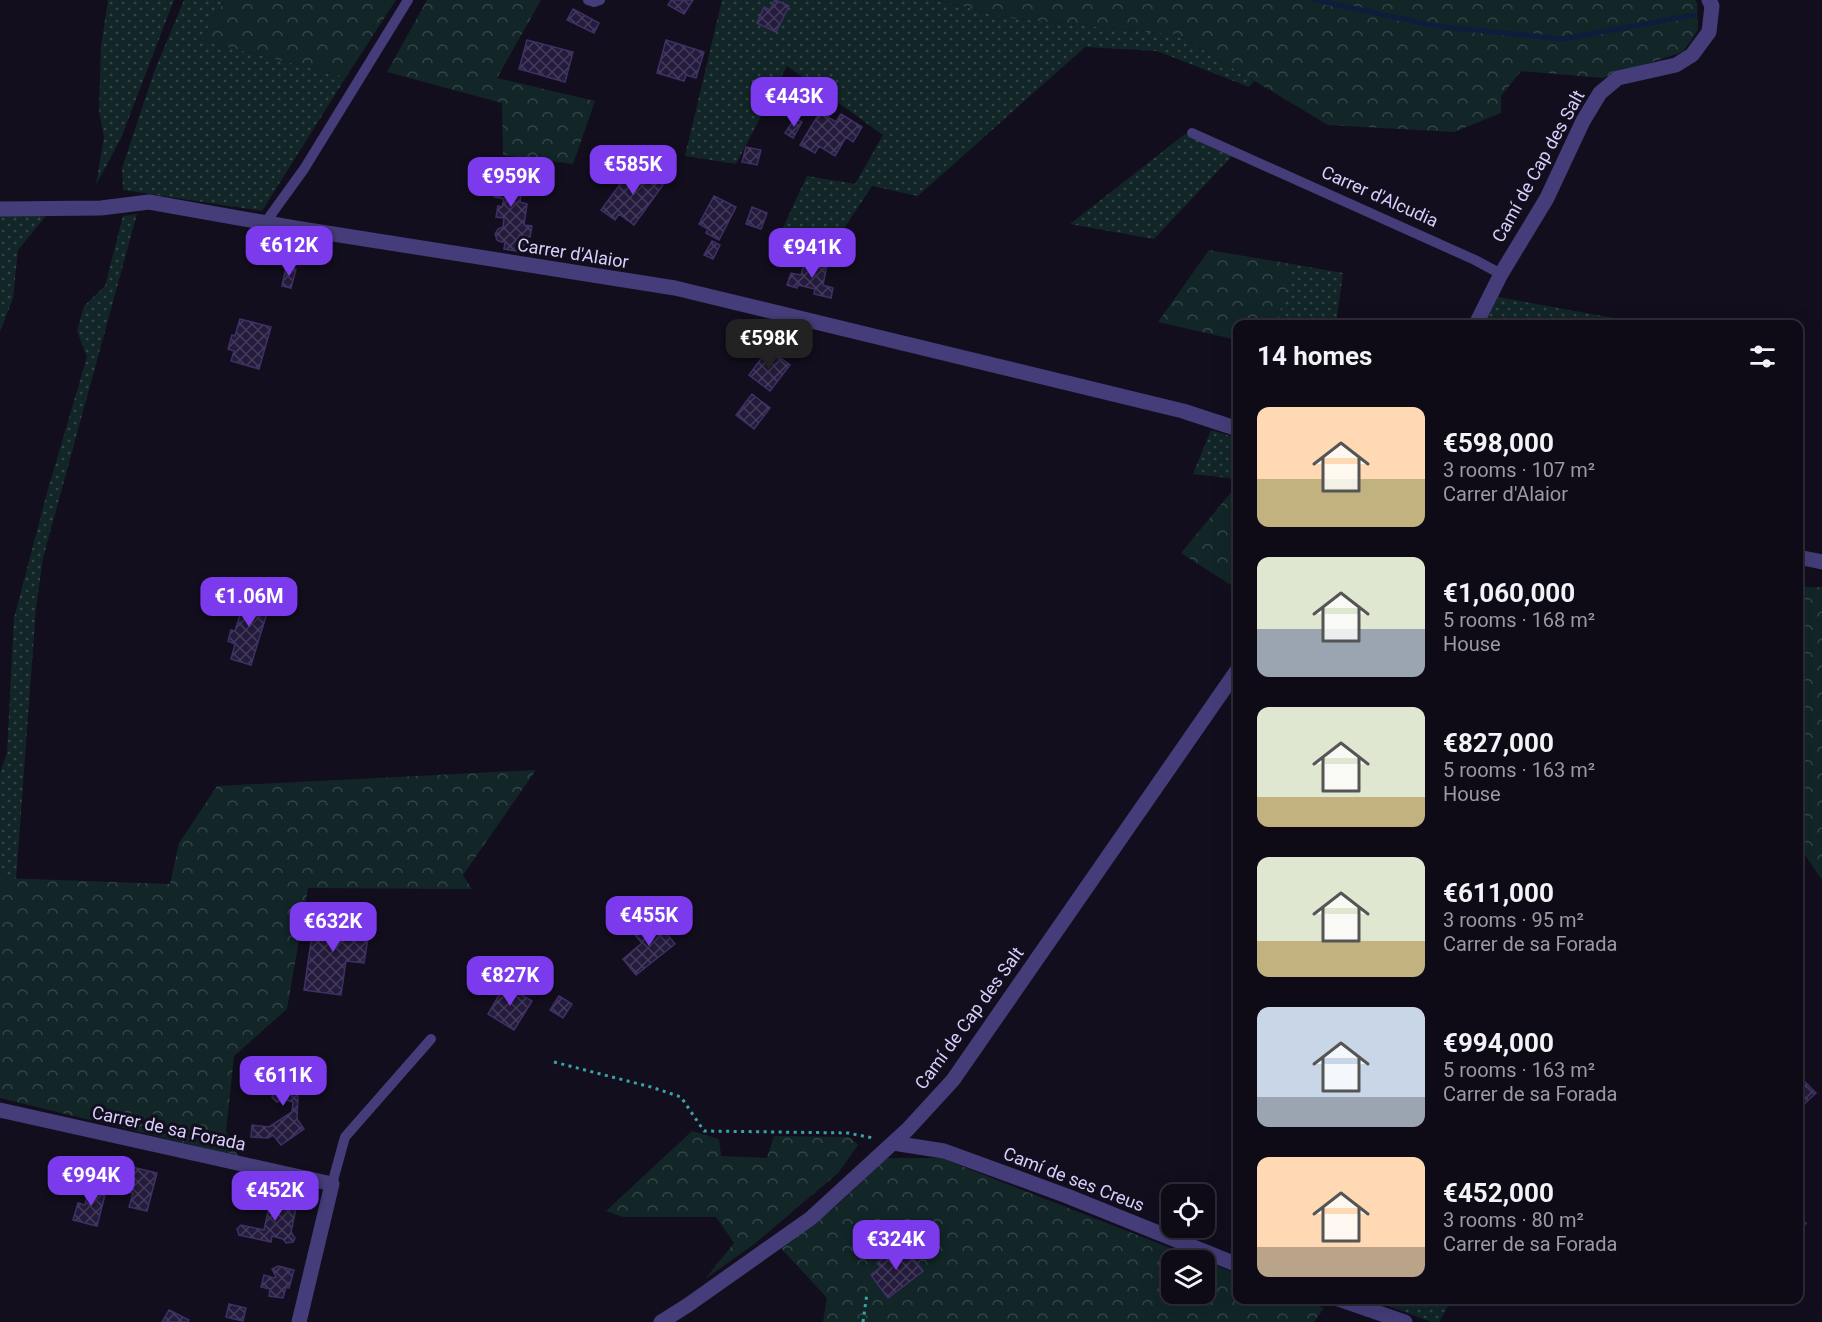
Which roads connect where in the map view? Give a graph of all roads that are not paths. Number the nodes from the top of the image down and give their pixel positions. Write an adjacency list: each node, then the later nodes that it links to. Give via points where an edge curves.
1 (408, 0): 7 (lane, via 304,169)
2 (588, 0): 3 (lane)
3 (600, 0)
4 (1709, 0): 8 (street, Camí de Cap des Salt, via 1709,32 1692,55 1676,65 1618,78 1600,93 1547,198)
5 (1192, 133): 8 (lane, Carrer d'Alcudia)
6 (0, 209): 7 (street, Carrer d'Alaior, via 101,208 149,202)
7 (265, 223): 10 (street, Carrer d'Alaior, via 675,288 1183,411)
8 (1501, 274): 9 (street)
9 (1478, 320)
10 (1233, 427)
11 (1803, 558): 12 (street)
12 (1822, 562)
13 (1233, 676): 16 (street, Camí de Cap des Salt, via 953,1080)
14 (431, 1039): 17 (lane, via 345,1137)
15 (0, 1110): 17 (street, Carrer de sa Forada)
16 (893, 1143): 18 (street, Camí de ses Creus, via 944,1151); 21 (street, Camí de Cap des Salt, via 811,1218)
17 (332, 1184): 20 (street)
18 (1233, 1263)
19 (1353, 1304): 22 (street)
20 (299, 1322)
21 (661, 1322)
22 (1405, 1322)

